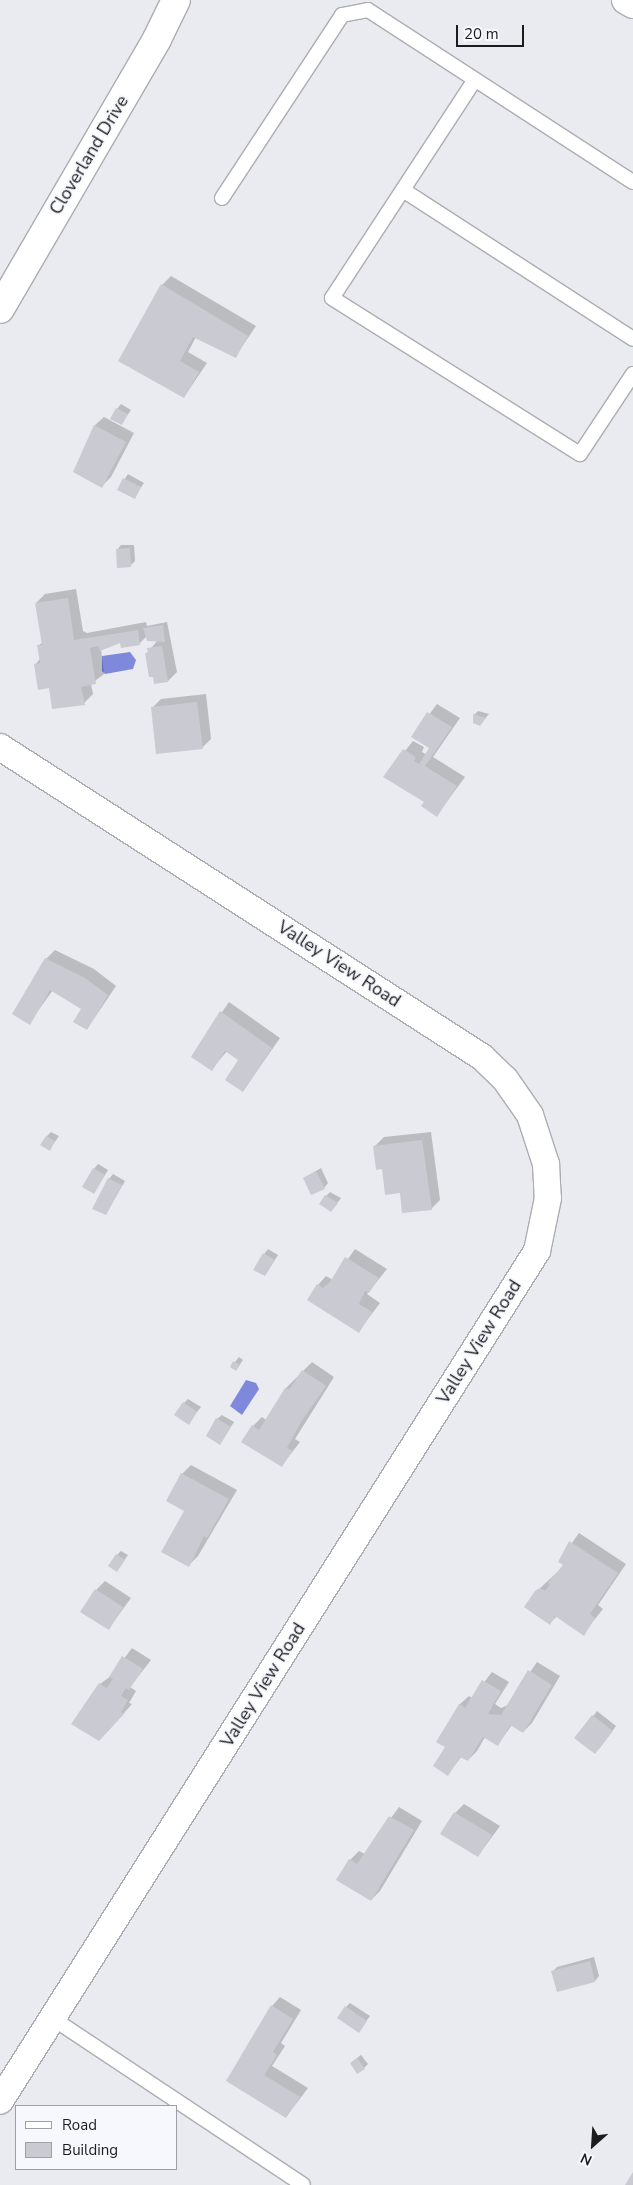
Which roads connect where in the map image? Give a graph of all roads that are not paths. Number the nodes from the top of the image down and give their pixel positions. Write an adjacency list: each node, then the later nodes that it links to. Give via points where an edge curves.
1 (176, 0): 5 (street, Cloverland Drive)
2 (186, 0): 5 (street)
3 (626, 0): 4 (street)
4 (633, 4)
5 (157, 39): 10 (street, Cloverland Drive)
6 (474, 81): 7 (lane); 8 (lane); 9 (lane, via 368,10 342,15)
7 (633, 182)
8 (403, 190): 11 (lane); 12 (lane, via 332,298 580,454)
9 (222, 198)
10 (0, 309)
11 (633, 339)
12 (633, 374)
13 (0, 747): 14 (street, Valley View Road, via 482,1056 506,1079 530,1115 541,1145 548,1182 546,1216 537,1251)
14 (52, 2018): 15 (street, Valley View Road); 16 (lane)
15 (0, 2101)
16 (303, 2185)

